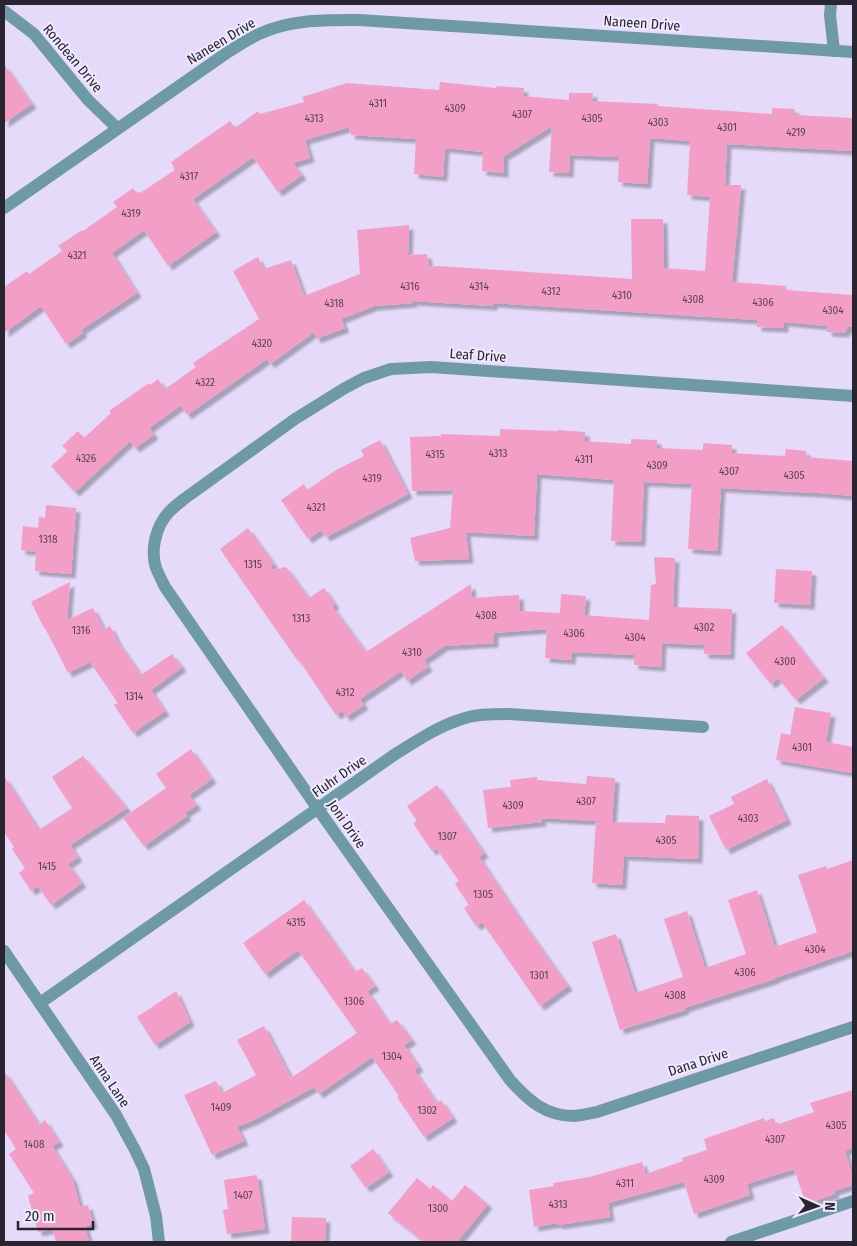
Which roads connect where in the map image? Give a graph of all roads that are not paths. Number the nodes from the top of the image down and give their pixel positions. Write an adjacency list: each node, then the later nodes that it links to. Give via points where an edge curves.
1 (831, 4): 3 (street)
2 (4, 11): 5 (street, Rondean Drive, via 34,34 88,100)
3 (834, 51): 4 (street, Naneen Drive); 5 (street, Naneen Drive, via 323,20 282,26 260,34 228,52)
4 (853, 52)
5 (117, 128): 6 (street, Naneen Drive)
6 (4, 208)
7 (853, 396): 8 (street, Leaf Drive, via 431,367 391,369 364,378 295,419 184,499 168,513)
8 (157, 534): 10 (street, Joni Drive, via 156,567 165,586)
9 (703, 727): 10 (street, Fluhr Drive, via 509,714 460,719 394,755)
10 (318, 809): 12 (street, Fluhr Drive); 14 (street, Joni Drive, via 510,1080 533,1104)
11 (4, 951): 12 (street, Anna Lane)
12 (40, 1003): 16 (street, Anna Lane, via 116,1115 135,1150 144,1169)
13 (853, 1026): 14 (street, Dana Drive, via 597,1112 576,1116)
14 (550, 1112)
15 (853, 1201): 17 (street)
16 (159, 1242)
17 (731, 1242)

